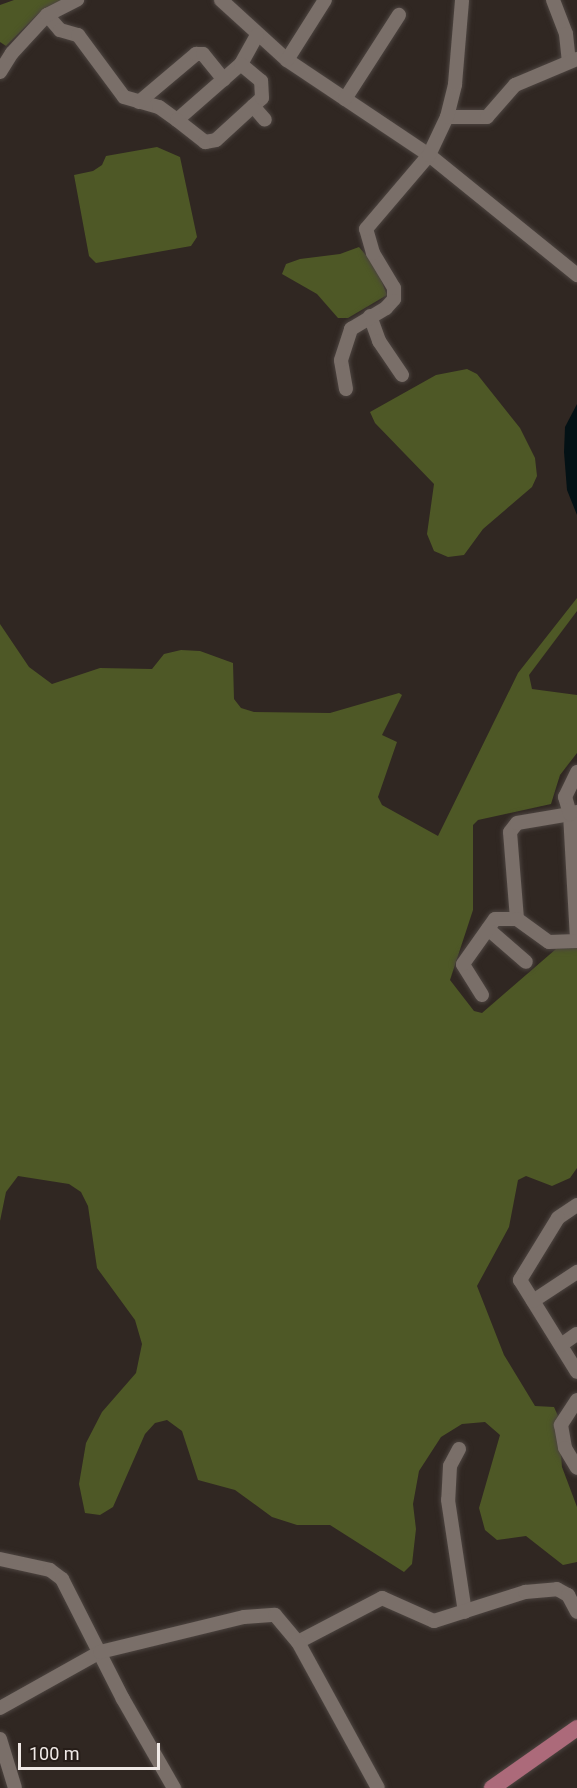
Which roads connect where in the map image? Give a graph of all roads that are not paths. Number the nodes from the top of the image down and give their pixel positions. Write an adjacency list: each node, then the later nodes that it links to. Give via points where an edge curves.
1 (76, 0): 6 (street)
2 (221, 0): 8 (street)
3 (462, 0): 17 (street, via 455,84)
4 (553, 0): 10 (street)
5 (324, 1): 9 (street)
6 (47, 15): 12 (street, via 7,58); 15 (street, via 60,30 78,35 124,97)
7 (399, 15): 14 (street)
8 (257, 35): 9 (street); 11 (street)
9 (287, 60): 14 (street)
10 (573, 60): 17 (street, via 515,85 487,117)
11 (241, 64): 13 (street); 16 (street, via 261,81 262,98)
12 (0, 72)
13 (224, 80): 15 (street, via 202,54 196,54); 18 (street)
14 (345, 99): 20 (street)
15 (139, 102): 18 (street, via 159,107)
16 (253, 106): 18 (street, via 216,140 205,142); 19 (street)
17 (447, 117): 20 (street)
18 (177, 120)
19 (265, 120)
20 (429, 155): 21 (street); 22 (street, via 366,229 372,253 394,288 394,299)
21 (577, 276)
22 (370, 316): 23 (street, via 380,341); 24 (street, via 351,328 343,349)
23 (402, 375)
24 (346, 389)
25 (577, 772): 26 (street, via 566,797)
26 (573, 813): 27 (street); 28 (street, via 512,827)
27 (575, 879): 30 (street)
28 (517, 919): 29 (street, via 495,919); 30 (street, via 549,942)
29 (488, 929): 31 (street); 32 (street, via 463,964)
30 (577, 940)
31 (526, 962)
32 (482, 995)
33 (577, 1205): 35 (street, via 558,1218 520,1280)
34 (577, 1272): 35 (street)
35 (533, 1301): 37 (street)
36 (577, 1334): 37 (street)
37 (561, 1345): 38 (street)
38 (577, 1372)
39 (577, 1400): 41 (street, via 561,1425 565,1448)
40 (459, 1449): 44 (street, via 450,1466 448,1500)
41 (577, 1468)
42 (0, 1559): 47 (street, via 56,1573)
43 (573, 1594): 44 (street, via 539,1589); 45 (street)
44 (465, 1612): 46 (street, via 434,1622 382,1598)
45 (577, 1612)
46 (298, 1642): 47 (street, via 285,1623 264,1614); 53 (street)
47 (100, 1652): 48 (street); 52 (street)
48 (0, 1708)
49 (577, 1728): 54 (main road)
50 (0, 1739): 51 (street)
51 (15, 1788)
52 (174, 1788)
53 (378, 1788)
54 (492, 1788)

